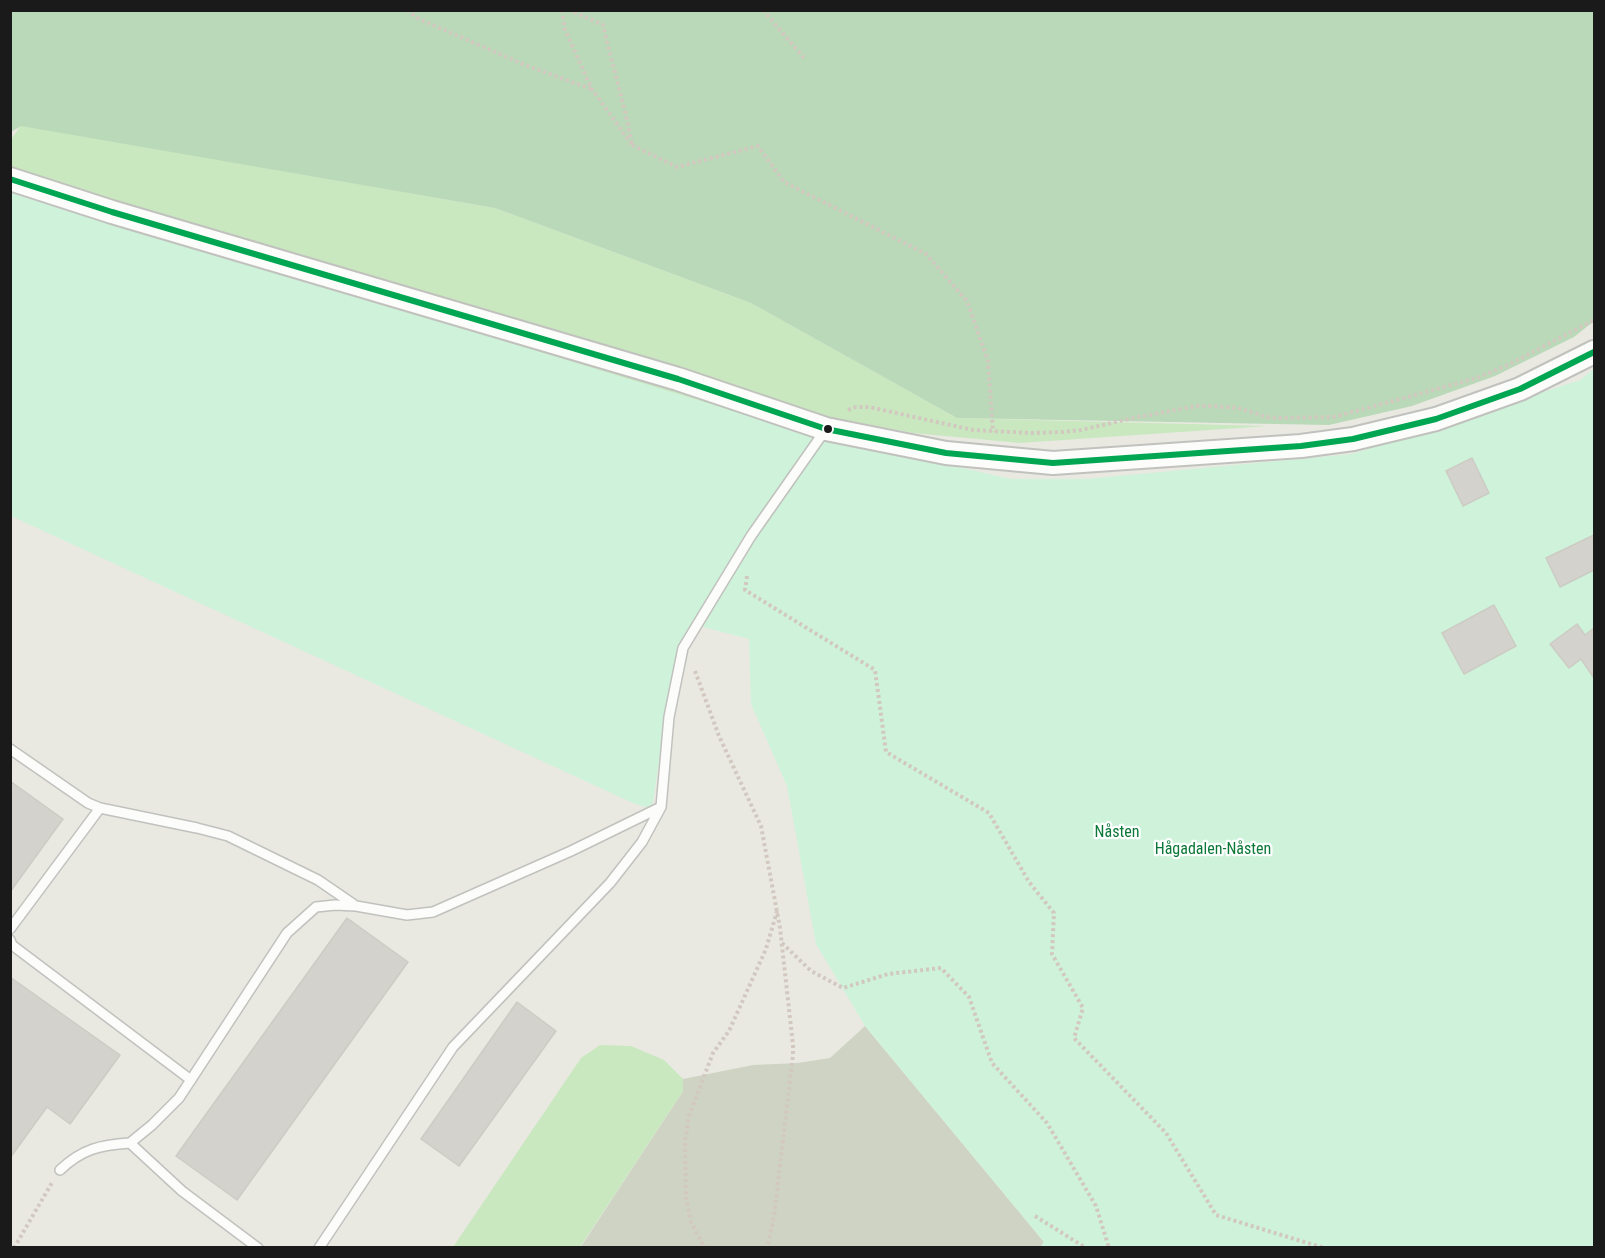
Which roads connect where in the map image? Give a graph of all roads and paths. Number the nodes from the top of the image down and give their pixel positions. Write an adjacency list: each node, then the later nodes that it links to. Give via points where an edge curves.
1 (407, 10): 6 (path, via 418,19 525,65)
2 (562, 10): 6 (path, via 565,30)
3 (570, 10): 7 (path, via 603,25)
4 (764, 10): 5 (path)
5 (804, 58)
6 (592, 89): 7 (path)
7 (632, 145): 12 (path, via 677,167 758,146 784,182 926,255 967,301 988,362)
8 (10, 179): 11 (street, via 678,379)
9 (1594, 320): 12 (path, via 1487,374 1334,417 1279,418 1238,408 1197,406 1081,430)
10 (1594, 352): 11 (street, via 1520,389 1436,419 1353,439 1301,446 1053,463 946,453)
11 (826, 429): 12 (path, via 848,410 869,406); 13 (lane)
12 (993, 432)
13 (751, 536): 14 (lane); 34 (path, via 745,590 875,670 885,752 989,813 1029,882 1054,912 1052,954 1083,1008 1074,1038 1166,1133 1216,1215)
14 (685, 645): 16 (lane, via 669,717); 19 (path, via 719,736 761,826)
15 (10, 749): 17 (lane)
16 (661, 807): 18 (lane, via 433,912 407,915); 29 (lane, via 642,842 610,883 453,1047)
17 (100, 808): 18 (lane, via 228,836 318,880); 20 (lane)
18 (356, 906): 23 (lane, via 316,907 287,933)
19 (777, 910): 22 (path); 30 (path, via 766,949 729,1030 713,1053 689,1116 685,1142 686,1198 691,1222)
20 (10, 929)
21 (10, 940): 23 (lane)
22 (782, 943): 31 (path, via 793,1055 774,1217); 33 (path, via 811,971 843,988 888,974 941,968 969,997 992,1063 1047,1123 1096,1206)
23 (191, 1080): 24 (lane, via 179,1098)
24 (130, 1143): 25 (lane, via 95,1147); 28 (lane, via 182,1191)
25 (60, 1170): 27 (path)
26 (1035, 1216): 32 (path)
27 (14, 1248)
28 (258, 1248)
29 (319, 1248)
30 (708, 1248)
31 (765, 1248)
32 (1086, 1248)
33 (1109, 1248)
34 (1324, 1248)

